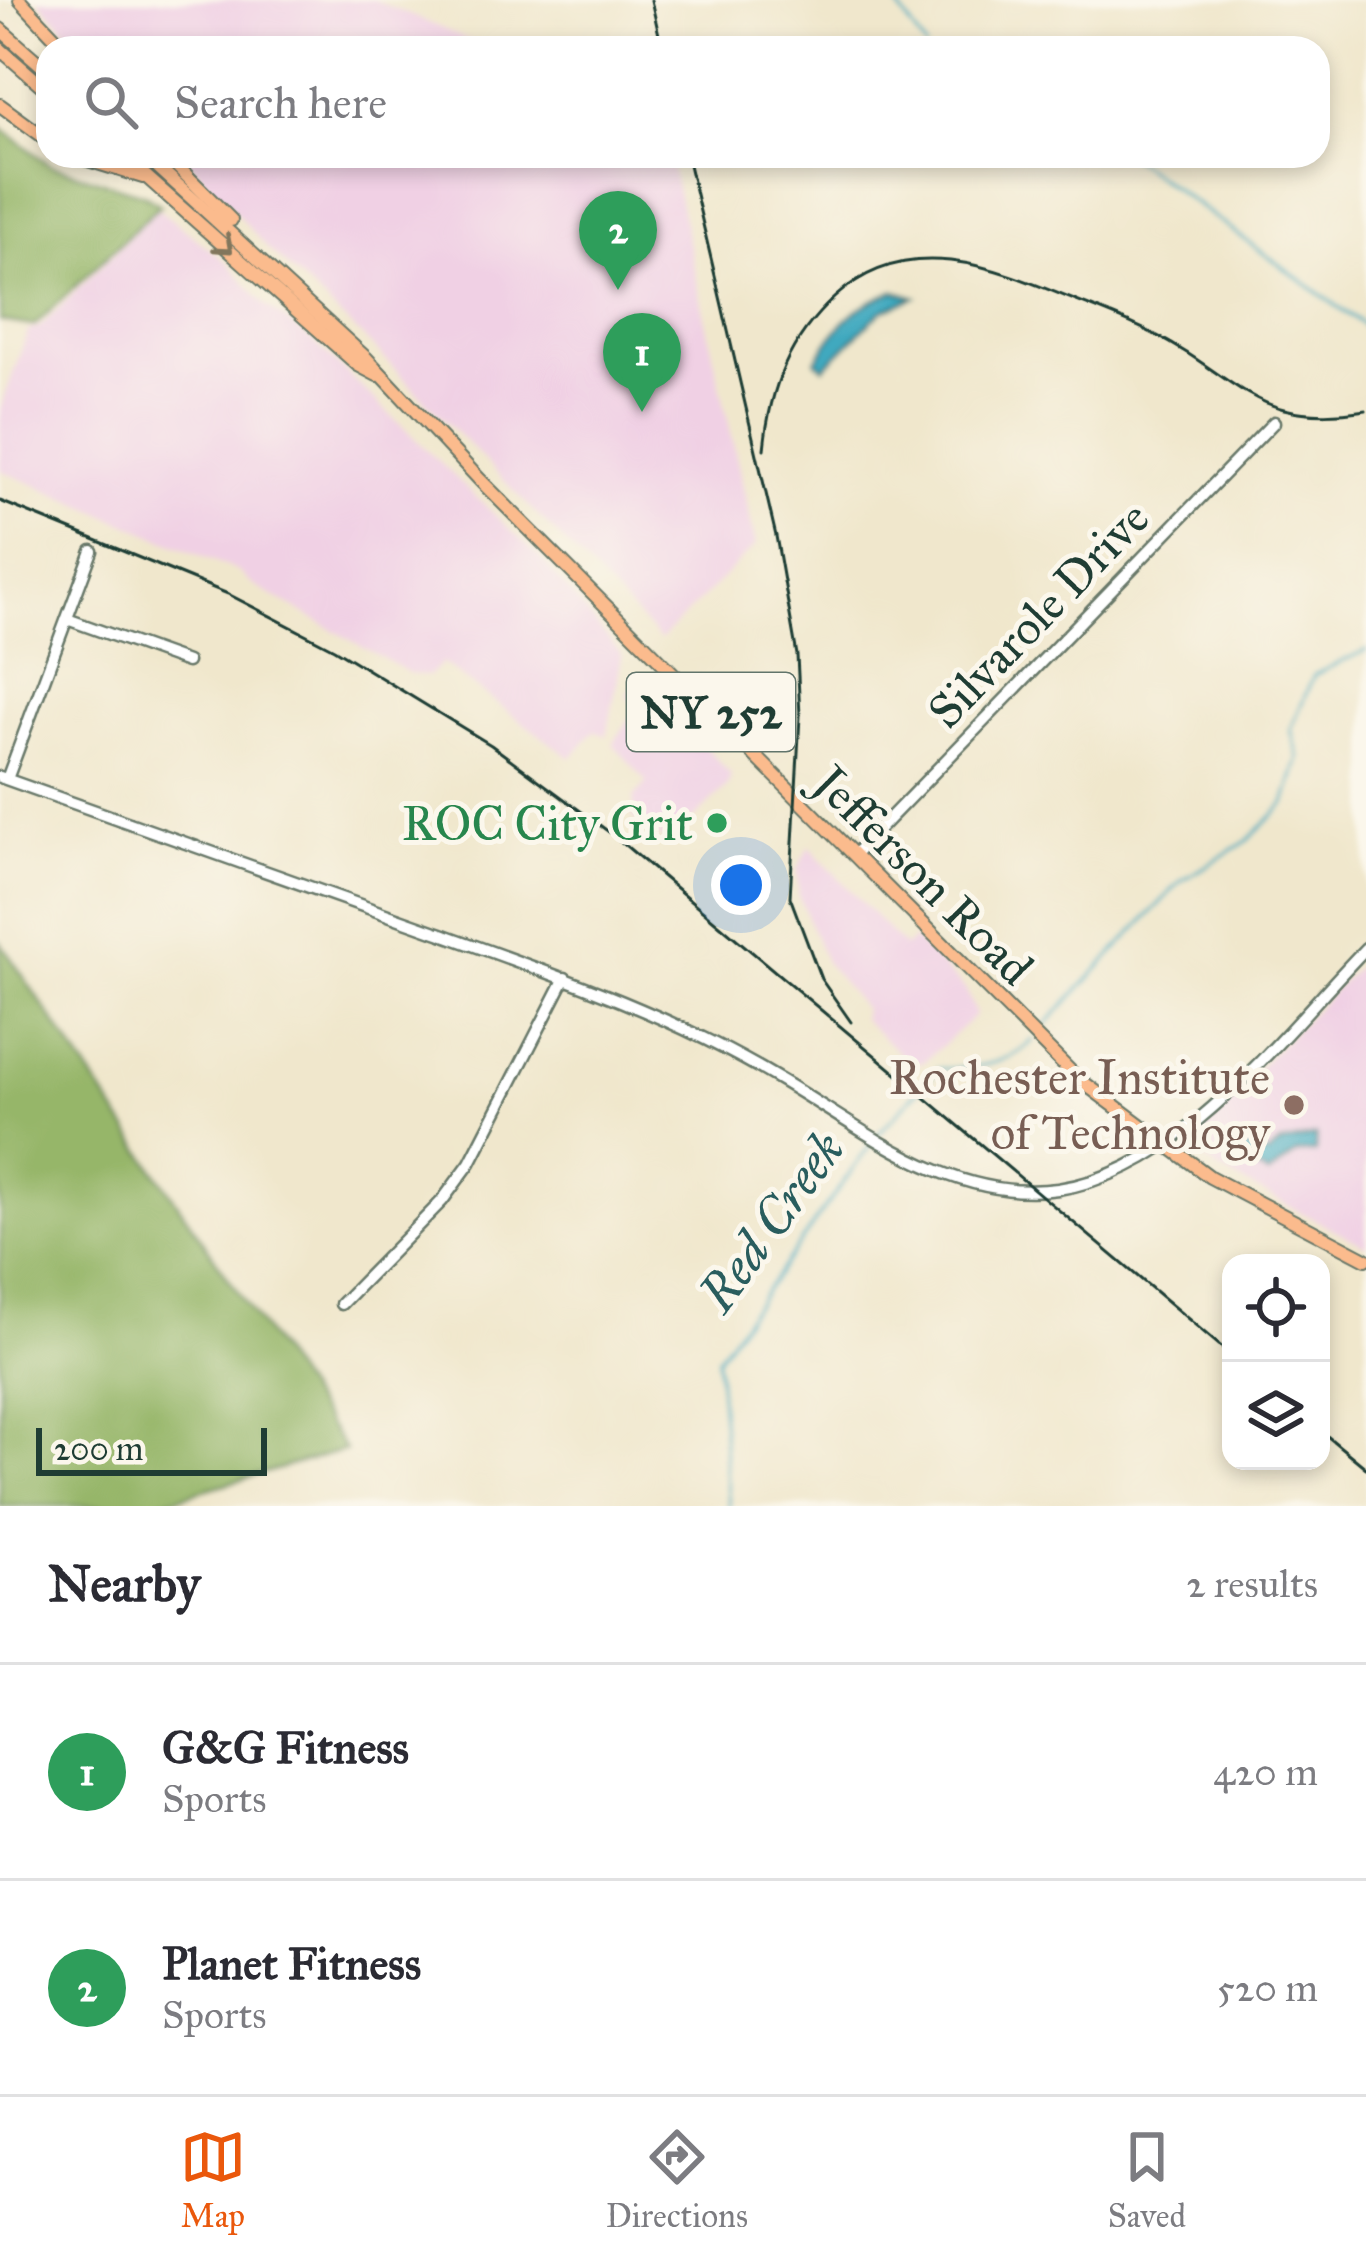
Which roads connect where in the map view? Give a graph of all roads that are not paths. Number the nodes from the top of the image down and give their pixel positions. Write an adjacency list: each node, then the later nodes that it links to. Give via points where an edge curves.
1 (20, 0): 3 (main road)
2 (0, 29): 5 (main road)
3 (54, 36)
4 (0, 49): 6 (main road)
5 (36, 60)
6 (36, 80)
7 (0, 105): 8 (main road)
8 (36, 131)
9 (115, 168): 13 (main road)
10 (137, 168): 13 (main road, Jefferson Road / NY 252)
11 (160, 168): 14 (main road, Jefferson Road / NY 252)
12 (178, 168): 14 (main road)
13 (148, 178): 15 (main road, Jefferson Road / NY 252, one-way to 15)
14 (275, 270): 15 (main road, Jefferson Road / NY 252)
15 (378, 376): 21 (main road, Jefferson Road / NY 252)
16 (1274, 422): 21 (street, Silvarole Drive)
17 (92, 551): 18 (street)
18 (68, 619): 19 (street); 20 (street)
19 (188, 662)
20 (3, 778): 23 (street)
21 (854, 855): 24 (main road, Jefferson Road / NY 252, via 1043,1046)
22 (1366, 948): 24 (street)
23 (566, 979): 24 (street, via 710,1040 896,1150 966,1181 1036,1191 1108,1177); 26 (street, via 470,1163)
24 (1165, 1147): 25 (main road, Jefferson Road / NY 252, via 1280,1218)
25 (1366, 1258)
26 (341, 1304)

